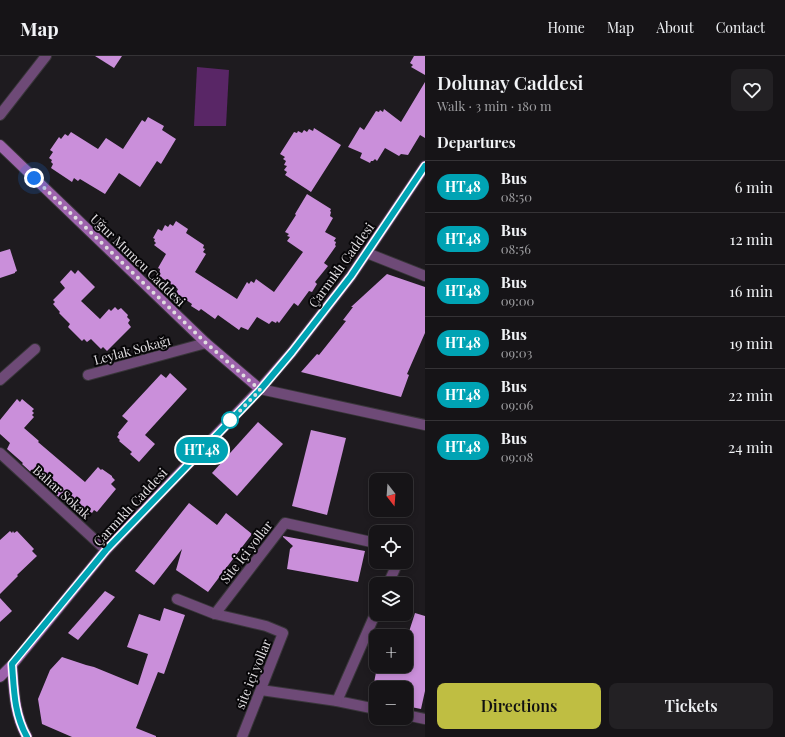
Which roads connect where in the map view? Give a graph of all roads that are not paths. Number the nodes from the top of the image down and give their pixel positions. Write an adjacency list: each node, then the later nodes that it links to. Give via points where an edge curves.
1 (46, 56): 2 (street)
2 (0, 115)
3 (0, 145): 7 (main road, Uğur Mumcu Caddesi)
4 (425, 166): 5 (main road, Çarmıklı Caddesi)
5 (367, 253): 6 (street); 11 (main road, Çarmıklı Caddesi, via 347,282)
6 (425, 276)
7 (206, 343): 9 (street, Leylak Sokağı); 11 (main road, Uğur Mumcu Caddesi)
8 (35, 349): 10 (street)
9 (88, 375)
10 (0, 380)
11 (260, 390): 12 (street); 15 (main road, Çarmıklı Caddesi)
12 (425, 425)
13 (0, 454): 15 (street, Bahar Sokak)
14 (369, 541): 17 (street, Site İçi yollar, via 285,523)
15 (106, 550): 19 (main road, Çarmıklı Caddesi)
16 (176, 599): 17 (street)
17 (219, 615): 22 (street, site içi yollar, via 266,626 283,633)
18 (372, 621): 23 (street)
19 (12, 664): 20 (main road, Çarmıklı Caddesi); 21 (main road); 27 (main road, via 16,709)
20 (0, 677)
21 (0, 684)
22 (261, 690): 23 (street); 28 (street, site içi yollar)
23 (336, 701): 24 (street)
24 (369, 708)
25 (413, 716): 26 (street)
26 (425, 719)
27 (27, 737)
28 (242, 737)

